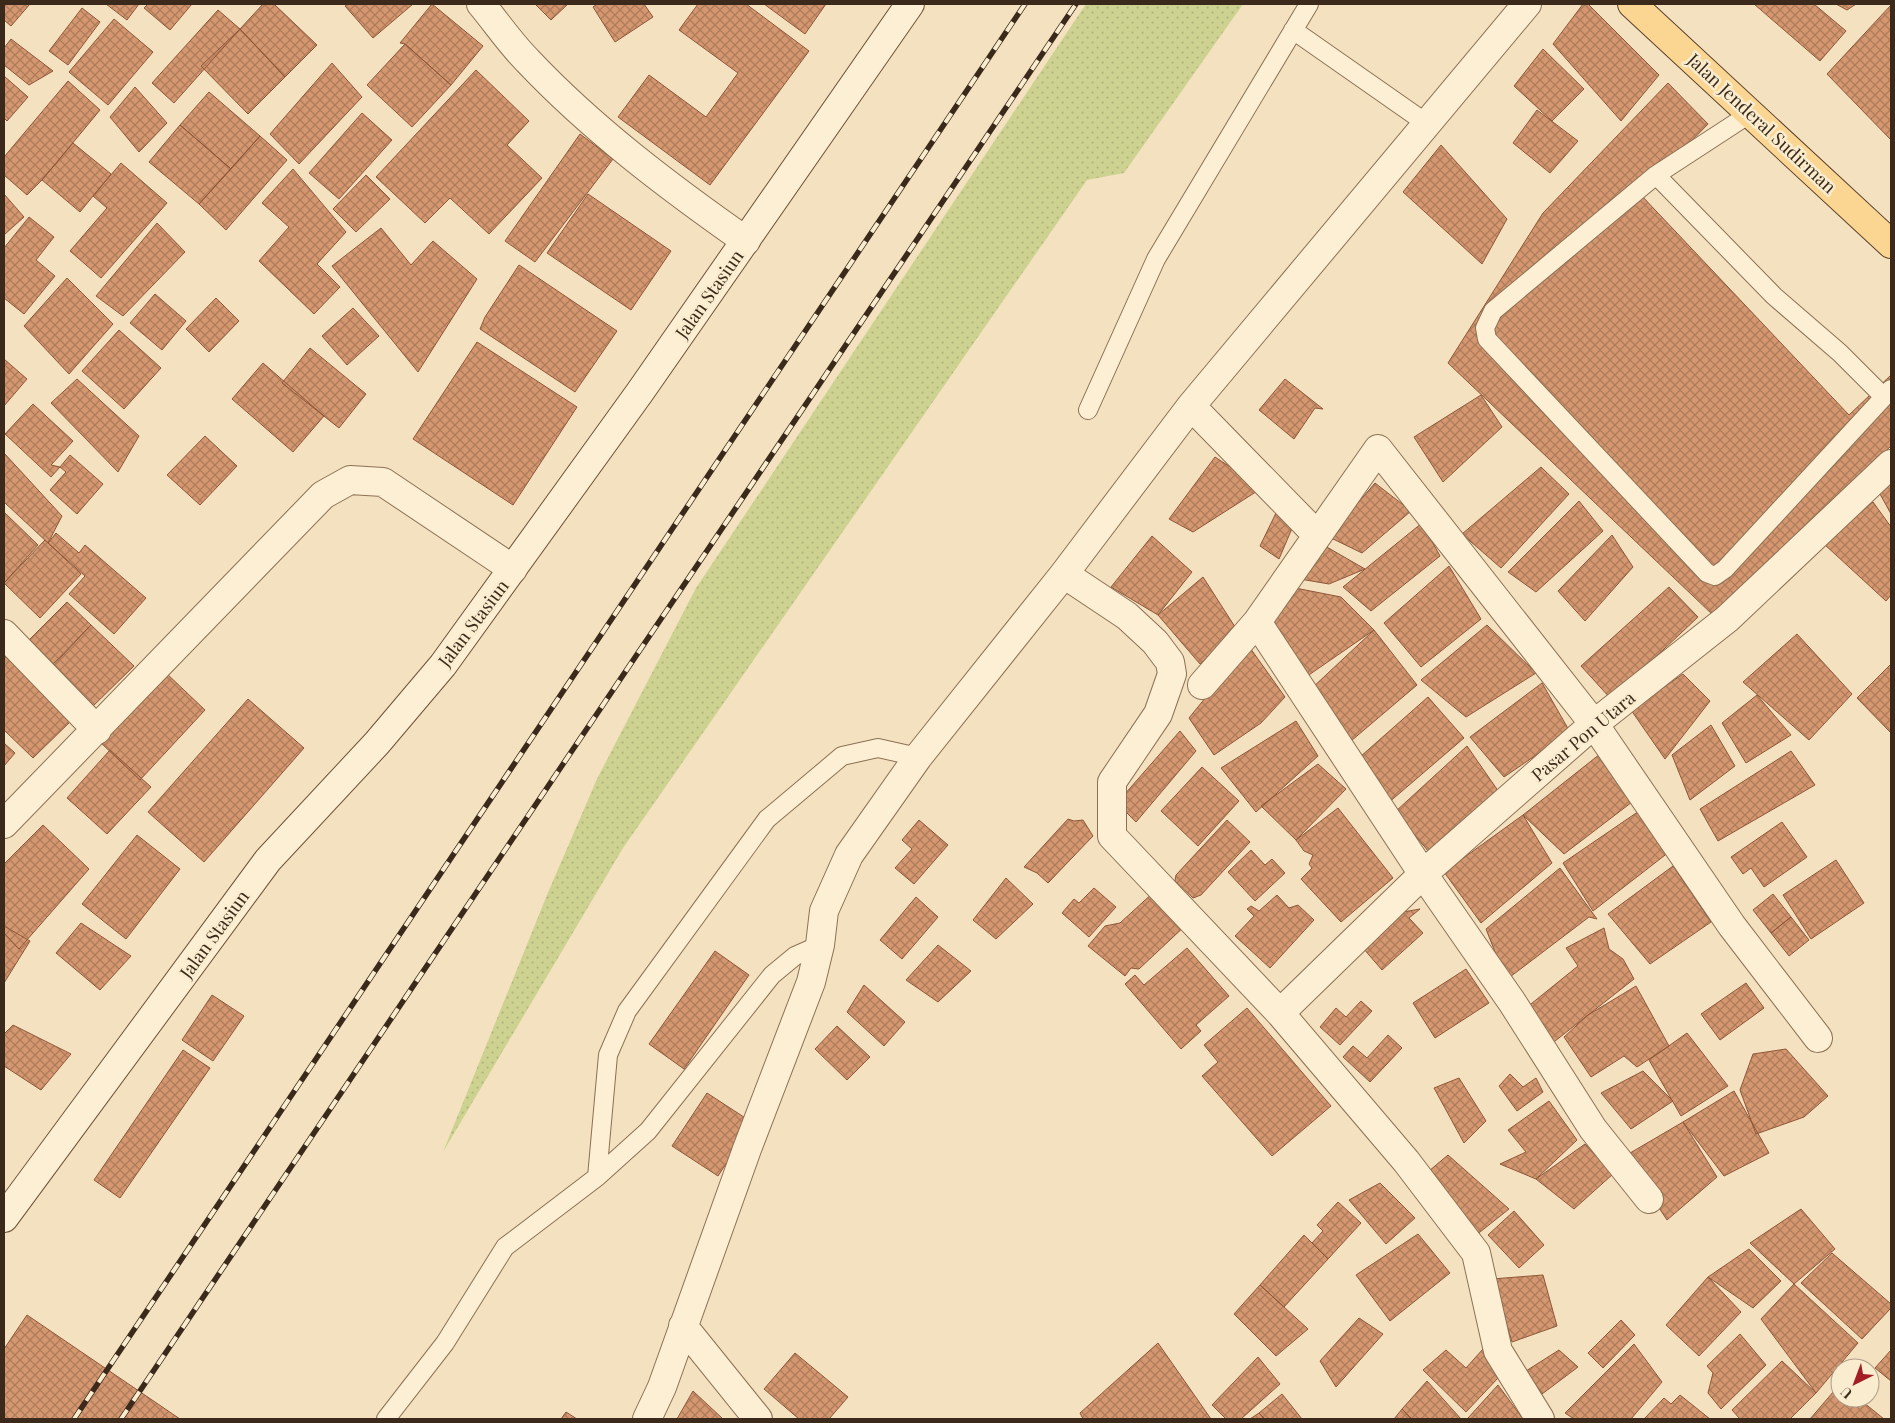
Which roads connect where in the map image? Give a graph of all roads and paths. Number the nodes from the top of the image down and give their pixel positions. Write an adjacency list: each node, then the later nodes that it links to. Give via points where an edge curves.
1 (481, 4): 10 (street, via 526,60 614,141)
2 (910, 4): 10 (street, Jalan Stasiun)
3 (1309, 4): 6 (lane)
4 (1527, 4): 8 (street)
5 (1632, 4): 7 (main road, Jalan Jenderal Sudirman)
6 (1293, 30): 8 (lane); 14 (lane, via 1156,259)
7 (1751, 113): 9 (lane); 11 (main road, Jalan Jenderal Sudirman)
8 (1426, 124): 13 (street)
9 (1656, 175): 12 (lane, via 1774,296); 12 (lane, via 1493,311 1485,328 1487,340 1707,573 1715,576 1725,569)
10 (746, 241): 17 (street, Jalan Stasiun)
11 (1891, 244)
12 (1888, 393)
13 (1191, 406): 16 (street); 18 (street)
14 (1088, 410)
15 (1891, 464): 22 (street, Pasar Pon Utara, via 1727,619)
16 (1317, 535): 19 (street); 22 (street, via 1378,448)
17 (513, 569): 23 (street, via 383,482 350,480 323,495); 32 (street, Jalan Stasiun, via 443,664 389,729 268,860)
18 (1064, 574): 24 (street); 28 (street, via 1127,616 1155,642 1170,662 1172,674 1158,714 1112,782 1112,836)
19 (1256, 622): 21 (street); 26 (street)
20 (4, 634): 23 (street)
21 (1202, 685)
22 (1594, 724): 26 (street, Pasar Pon Utara); 29 (street, via 1732,926)
23 (97, 730): 25 (street)
24 (918, 758): 27 (street, via 849,855 824,910); 30 (lane, via 878,748 842,756 767,819 627,1011 608,1055)
25 (4, 824)
26 (1423, 874): 28 (street, Pasar Pon Utara); 31 (street, via 1512,1002 1593,1129)
27 (820, 945): 30 (lane, via 796,956 772,975 648,1132); 33 (street, via 811,982)
28 (1280, 1013): 37 (street, via 1406,1160 1476,1253 1498,1351)
29 (1818, 1038)
30 (597, 1177): 34 (lane, via 505,1246 445,1343)
31 (1649, 1199)
32 (4, 1218)
33 (683, 1326): 35 (street); 36 (street)
34 (386, 1419)
35 (647, 1419)
36 (758, 1419)
37 (1540, 1419)

